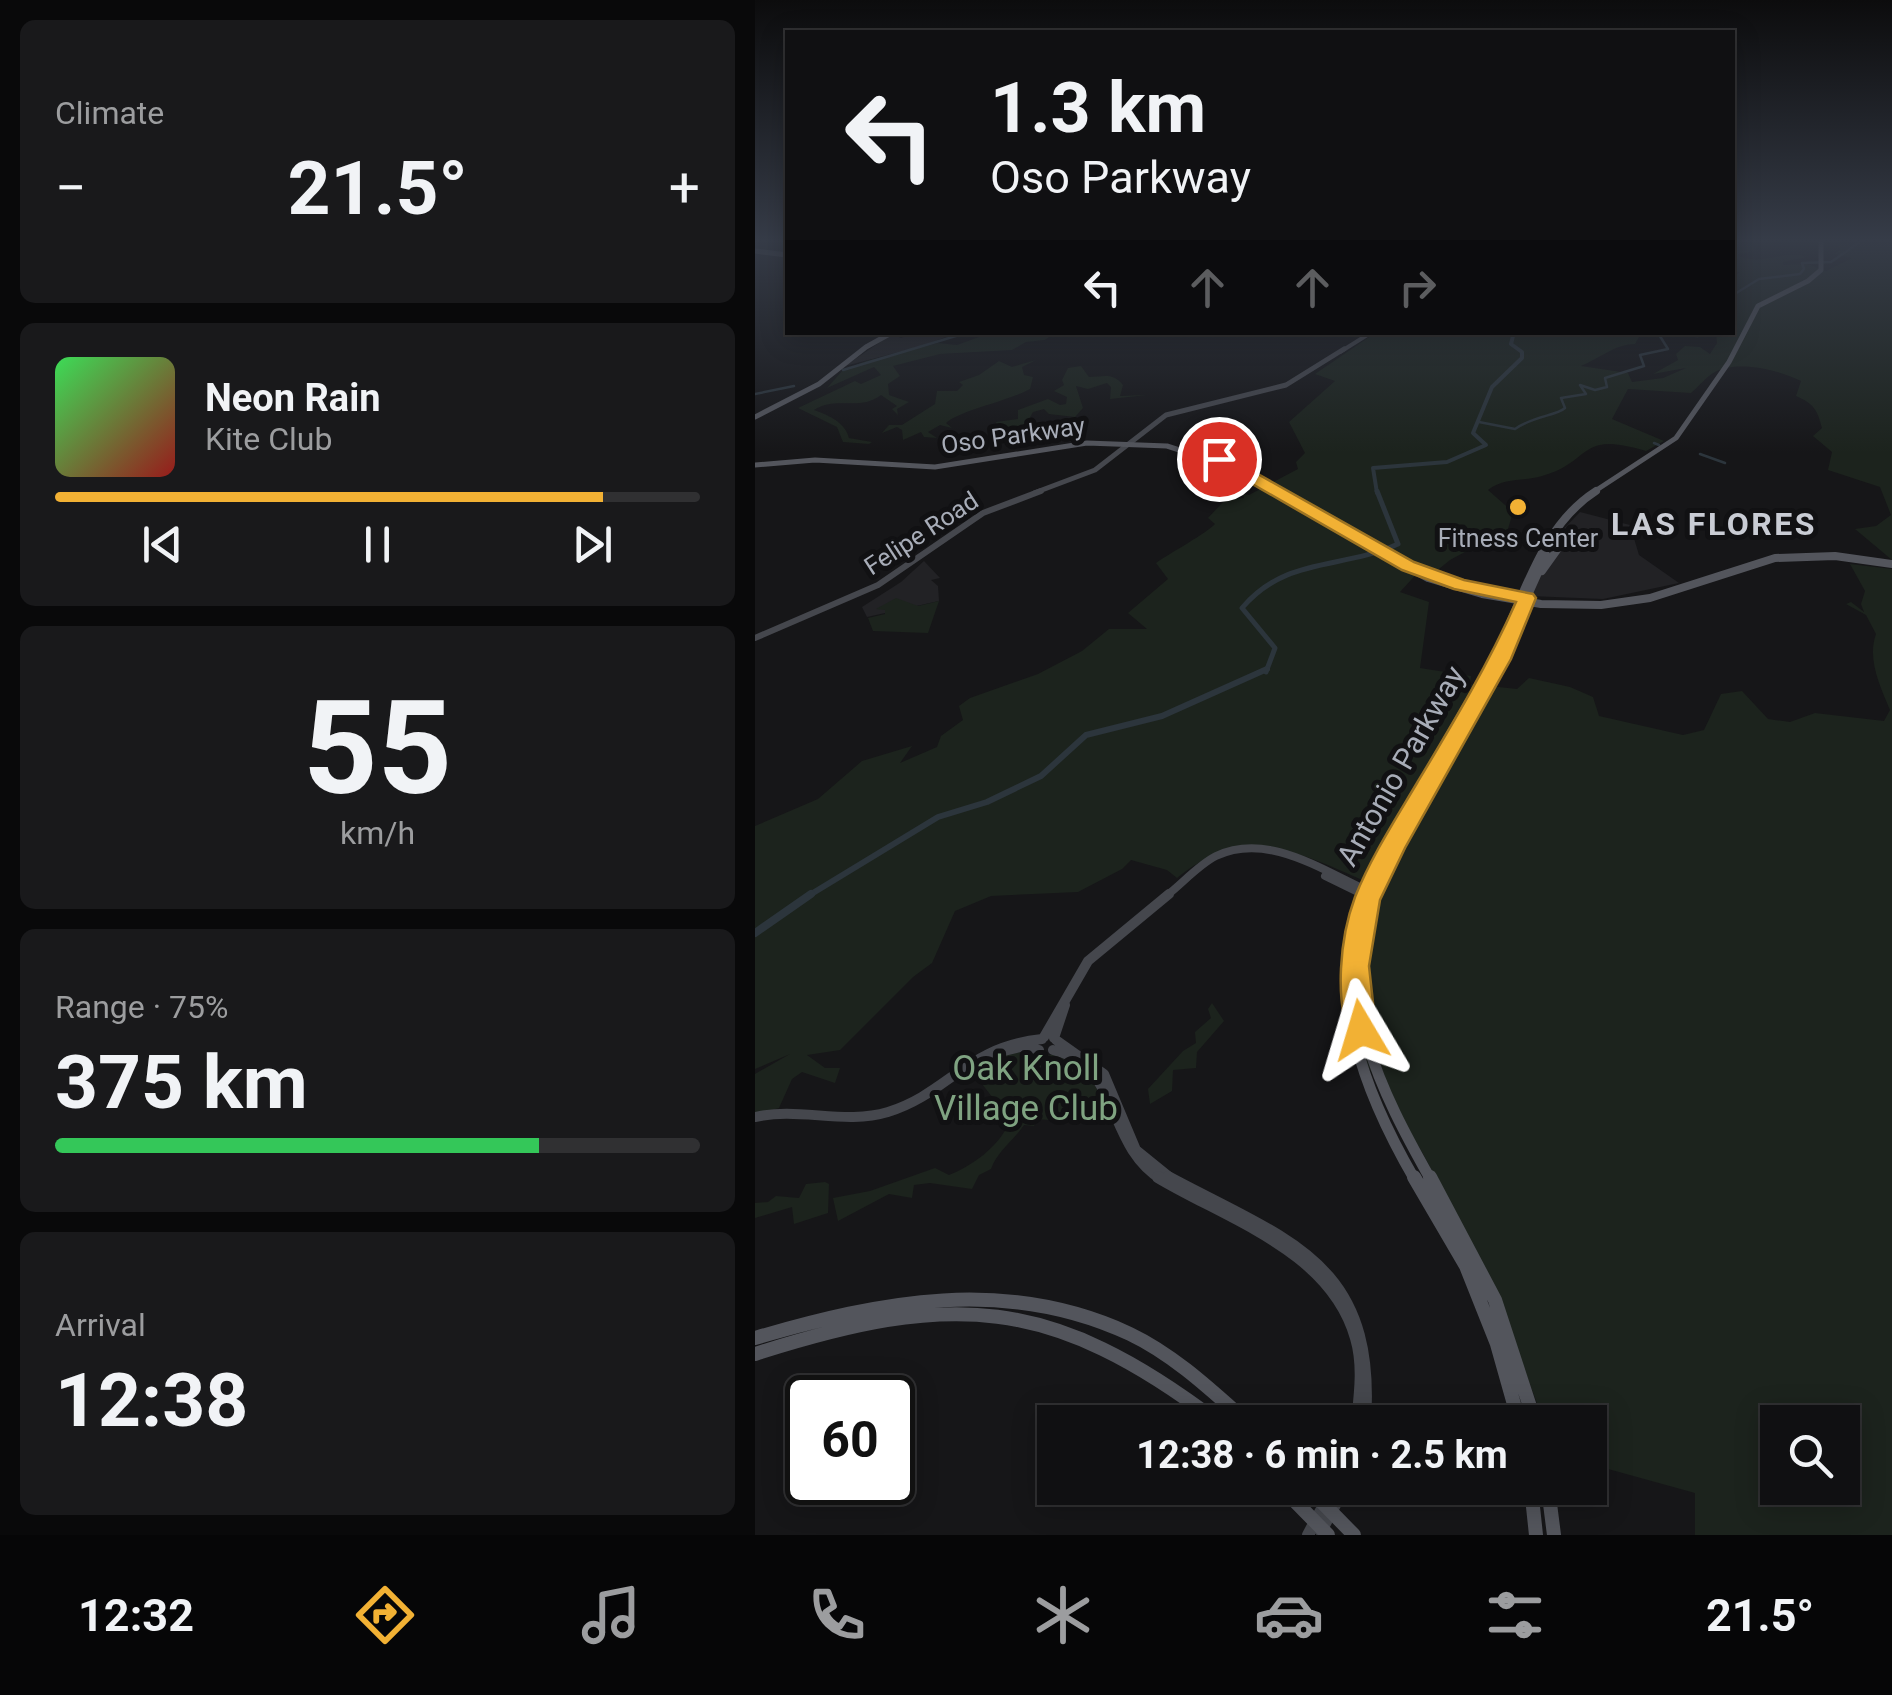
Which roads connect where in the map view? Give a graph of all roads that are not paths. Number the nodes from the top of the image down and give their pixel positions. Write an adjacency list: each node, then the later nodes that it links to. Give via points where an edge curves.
1 (1756, 310): 12 (main road, Antonio Parkway, via 1675,438 1563,516)
2 (1761, 310): 11 (main road, Antonio Parkway, via 1687,431 1572,512)
3 (887, 335): 5 (main road, via 819,384)
4 (1367, 335): 6 (main road, Felipe Road, via 1294,382 1177,410)
5 (755, 416)
6 (1132, 441): 7 (main road, Oso Parkway, via 942,466); 9 (main road, Oso Parkway, via 1219,459); 13 (main road, Felipe Road, via 1095,470 971,520 879,586)
7 (755, 463)
8 (1574, 544): 11 (main road, via 1562,543)
9 (1397, 562): 12 (main road, Oso Parkway, via 1452,583); 12 (main road, Oso Parkway, via 1448,585)
10 (1892, 563): 12 (main road, Oso Parkway, via 1785,556 1625,603)
11 (1537, 576): 12 (main road, Antonio Parkway)
12 (1523, 598): 14 (main road, Antonio Parkway)
13 (755, 638)
14 (1365, 893): 15 (main road, via 1288,853 1257,847 1213,857 1093,958); 24 (main road, Antonio Parkway, via 1348,940 1345,981 1357,1058 1383,1124 1476,1288); 25 (main road, Antonio Parkway, via 1355,984 1370,1062 1397,1124 1485,1279)
15 (1048, 1042): 16 (main road, via 990,1056 882,1117); 17 (main road, via 1087,1057 1109,1082 1141,1157)
16 (755, 1118)
17 (1307, 1257): 22 (main road, via 1348,1319 1361,1378); 23 (main road, via 1345,1296 1359,1327)
18 (755, 1338): 21 (main road, via 905,1299 1021,1300 1099,1321 1139,1340)
19 (755, 1354): 20 (main road, via 894,1316 1012,1317 1125,1355)
20 (1197, 1405)
21 (1228, 1405)
22 (1359, 1405)
23 (1366, 1405)
24 (1514, 1405)
25 (1530, 1405)
26 (1300, 1505): 29 (main road)
27 (1533, 1505): 31 (main road)
28 (1550, 1505): 32 (main road)
29 (1321, 1525): 30 (main road)
30 (1354, 1535)
31 (1536, 1535)
32 (1554, 1535)

